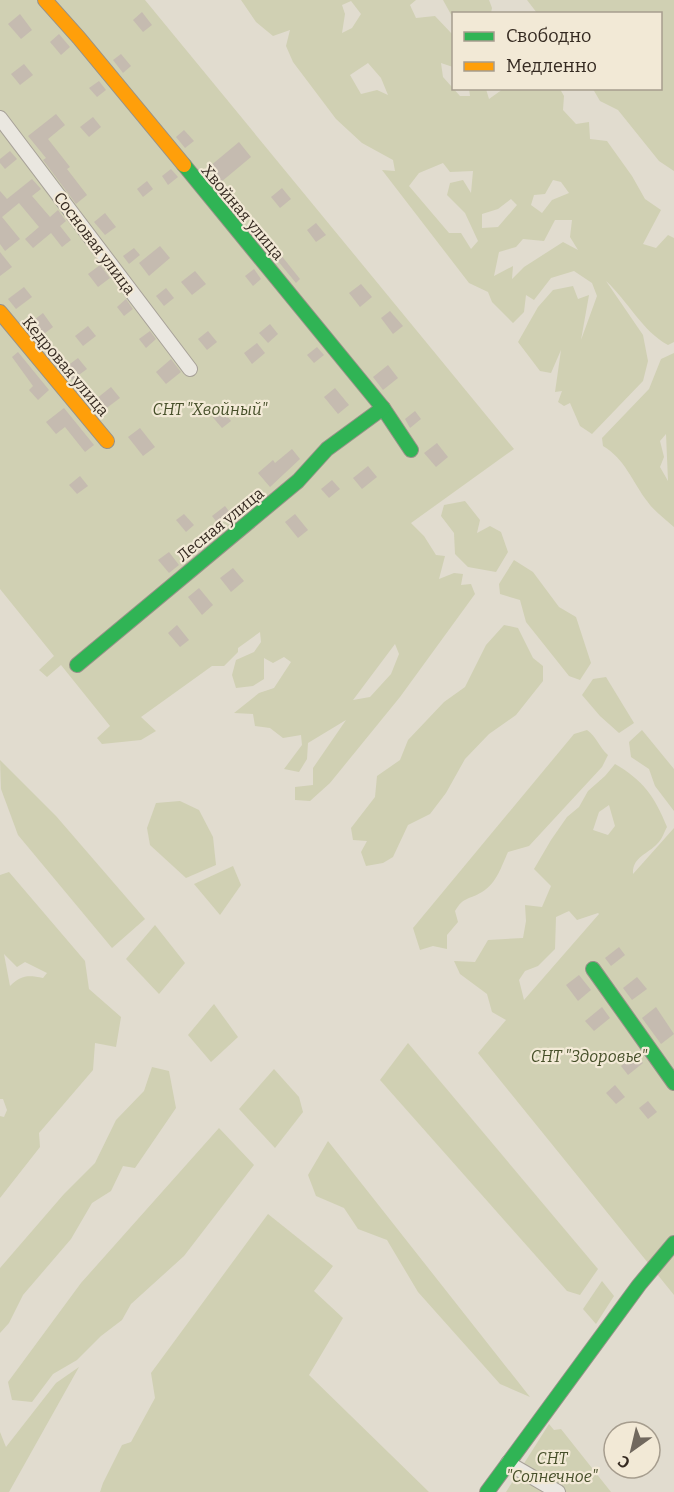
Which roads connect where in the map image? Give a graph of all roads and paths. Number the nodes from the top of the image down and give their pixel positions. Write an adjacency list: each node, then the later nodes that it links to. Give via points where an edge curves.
1 (45, 0): 5 (street, Хвойная улица)
2 (0, 118): 4 (street, Сосновая улица)
3 (0, 312): 6 (street, Кедровая улица)
4 (190, 369)
5 (383, 408): 7 (street, Хвойная улица); 8 (street, Лесная улица, via 327,449 298,481)
6 (107, 441)
7 (411, 450)
8 (77, 665)
9 (593, 969): 10 (street)
10 (674, 1083)
11 (674, 1243): 12 (street)
12 (508, 1463): 13 (street); 14 (street)
13 (487, 1492)
14 (558, 1492)

